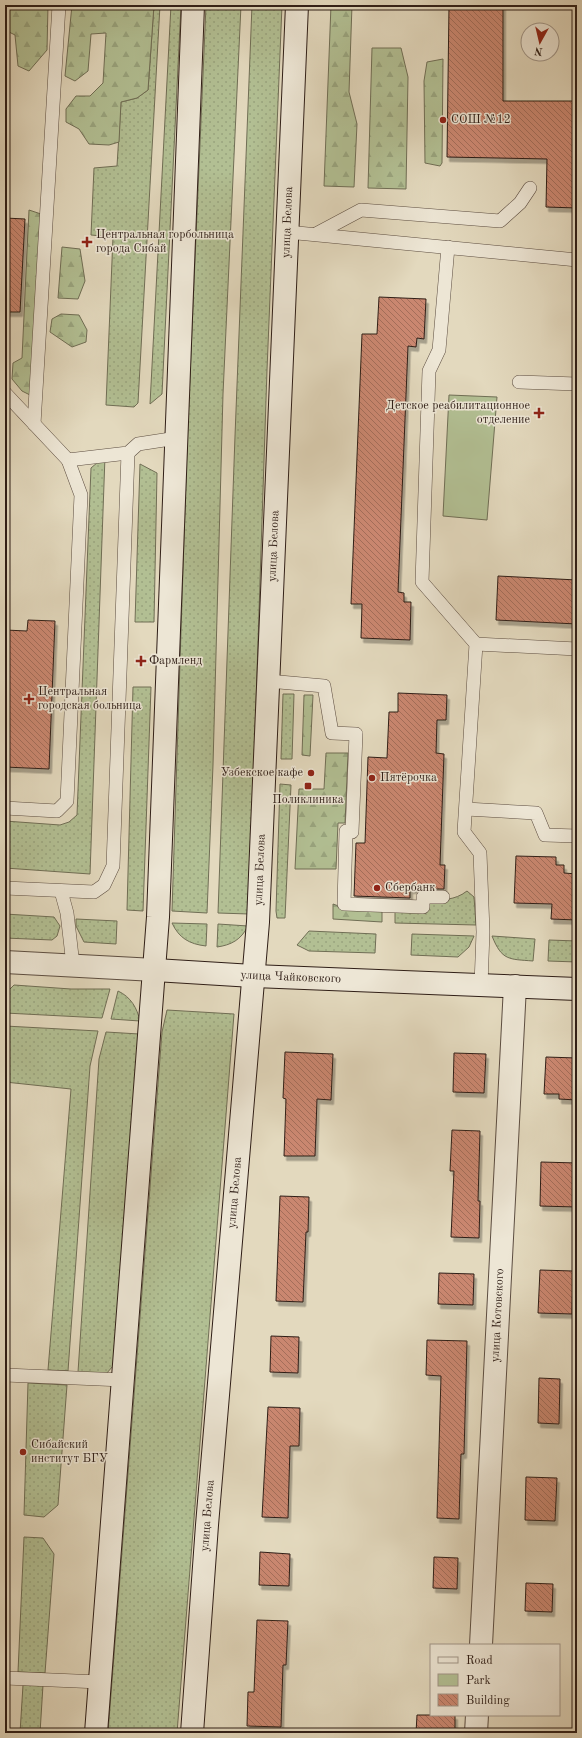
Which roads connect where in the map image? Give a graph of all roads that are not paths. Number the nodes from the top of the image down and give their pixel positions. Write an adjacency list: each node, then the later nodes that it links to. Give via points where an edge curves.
1 (59, 5): 13 (lane)
2 (194, 5): 14 (main road)
3 (297, 5): 5 (main road, улица Белова)
4 (530, 188): 6 (lane, via 520,203 500,221 361,210)
5 (287, 232): 6 (lane); 19 (main road, улица Белова)
6 (316, 234): 7 (lane)
7 (448, 247): 8 (lane); 17 (lane, via 439,350 429,371 422,582)
8 (577, 260)
9 (519, 382): 10 (lane)
10 (577, 384)
11 (5, 393): 12 (lane)
12 (11, 405): 13 (lane)
13 (34, 424): 16 (lane)
14 (177, 438): 15 (lane, via 138,444); 28 (main road)
15 (128, 453): 16 (lane); 24 (lane, via 113,866 104,885 94,892)
16 (68, 460): 20 (lane, via 81,495 67,801 57,811)
17 (476, 644): 18 (lane); 21 (lane)
18 (577, 650)
19 (268, 681): 25 (lane, via 324,686 332,733 356,734 352,832 346,831 344,904 423,907 423,897); 29 (main road, улица Белова, via 258,922)
20 (5, 808)
21 (466, 808): 22 (lane, via 536,813 545,835); 30 (lane, via 464,832 480,853 483,932)
22 (577, 836)
23 (5, 888): 24 (lane)
24 (61, 891): 27 (lane, via 67,913)
25 (443, 897)
26 (5, 962): 27 (main road, улица Чайковского)
27 (73, 965): 28 (main road, улица Чайковского)
28 (155, 970): 29 (main road, улица Чайковского); 34 (main road)
29 (253, 976): 30 (main road, улица Чайковского); 40 (main road, улица Белова)
30 (481, 985): 31 (main road, улица Чайковского)
31 (515, 986): 32 (main road, улица Чайковского); 35 (main road, улица Котовского)
32 (577, 989)
33 (5, 1375): 34 (lane)
34 (123, 1380): 37 (main road)
35 (481, 1644)
36 (5, 1678): 37 (lane)
37 (100, 1682): 39 (main road)
38 (477, 1716): 41 (main road)
39 (96, 1733)
40 (192, 1733)
41 (476, 1733)

